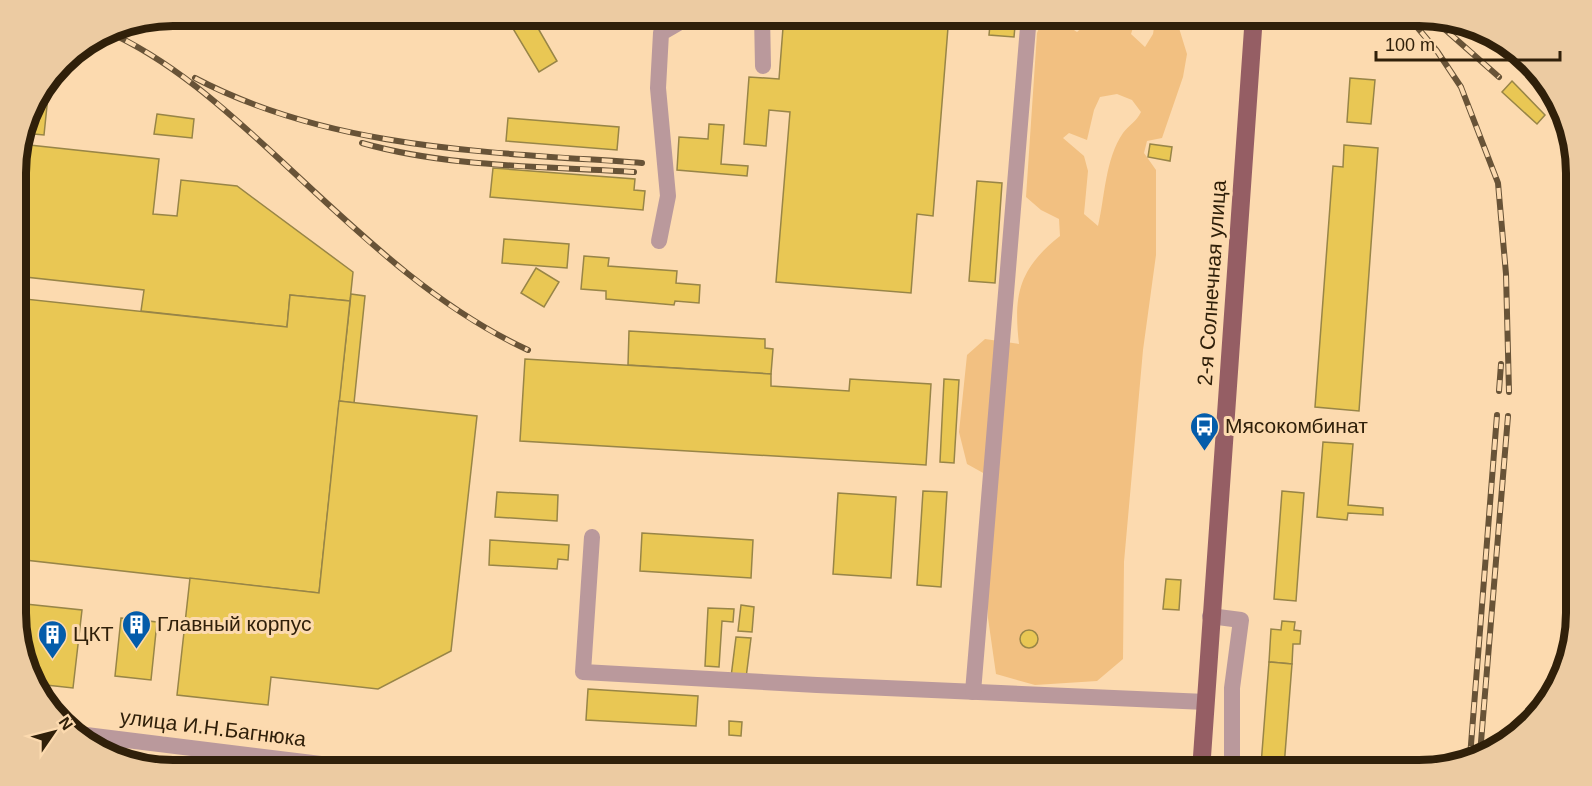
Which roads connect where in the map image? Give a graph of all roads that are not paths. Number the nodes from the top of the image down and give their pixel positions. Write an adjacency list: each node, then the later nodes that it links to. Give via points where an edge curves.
1 (673, 26): 6 (street, via 661,33 658,88 668,196)
2 (762, 26): 5 (street)
3 (1028, 26): 9 (street)
4 (1253, 26): 8 (main road, 2-я Солнечная улица)
5 (763, 66)
6 (659, 241)
7 (592, 537): 9 (street, via 583,672)
8 (1210, 616): 10 (main road, 2-я Солнечная улица); 14 (street, via 1241,620 1232,688)
9 (973, 692): 10 (street)
10 (1206, 702): 13 (main road, 2-я Солнечная улица)
11 (91, 736): 12 (street, улица И.Н.Багнюка)
12 (241, 760)
13 (1202, 760)
14 (1237, 760)

